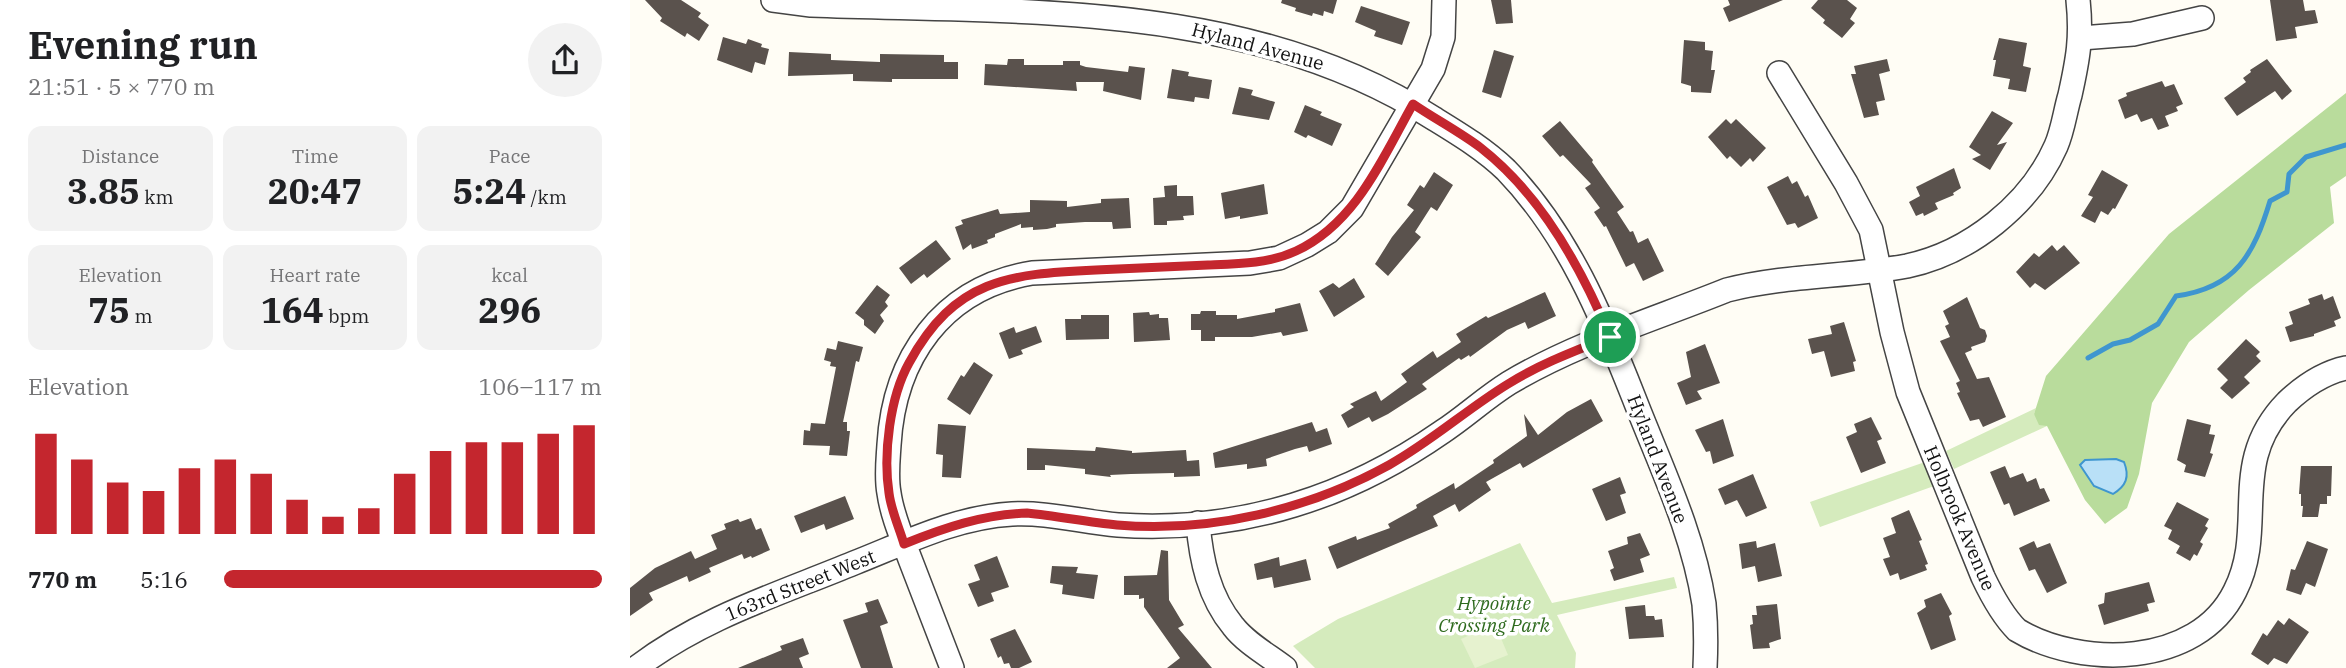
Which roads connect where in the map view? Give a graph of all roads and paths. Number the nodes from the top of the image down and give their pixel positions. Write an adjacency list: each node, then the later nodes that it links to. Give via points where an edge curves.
1 (773, 0): 7 (street, Hyland Avenue, via 803,5 1079,15 1180,26 1302,55)
2 (1444, 0): 7 (street, via 1438,55)
3 (2078, 0): 5 (street, 163rd Street West)
4 (2202, 18): 5 (street, via 2133,33)
5 (2081, 38): 8 (street, 163rd Street West, via 2057,144 2029,190 1998,221 1958,248)
6 (1779, 73): 8 (street, Holbrook Avenue, via 1861,209)
7 (1413, 104): 9 (street, Hyland Avenue, via 1480,147 1518,184 1571,259); 12 (street, via 1352,208 1328,232 1295,252 1250,263 1032,273 993,283 966,297 925,337 897,389 887,482)
8 (1880, 270): 9 (street, 163rd Street West, via 1753,283); 10 (street, Holbrook Avenue, via 1908,392 1989,589 2018,632 2081,663 2117,666 2147,661 2186,644 2211,624 2235,593 2246,562 2252,464 2268,427 2298,392)
9 (1610, 337): 11 (street, 163rd Street West, via 1510,383 1426,443 1353,484 1276,510); 16 (street, Hyland Avenue, via 1689,540 1704,604)
10 (2346, 369)
11 (1198, 523): 12 (street, 163rd Street West, via 1118,525 1008,514 958,523); 15 (street, via 1204,570 1225,615 1234,629)
12 (904, 544): 13 (street, 163rd Street West, via 706,623); 14 (street)
13 (636, 668)
14 (952, 668)
15 (1284, 668)
16 (1705, 668)

